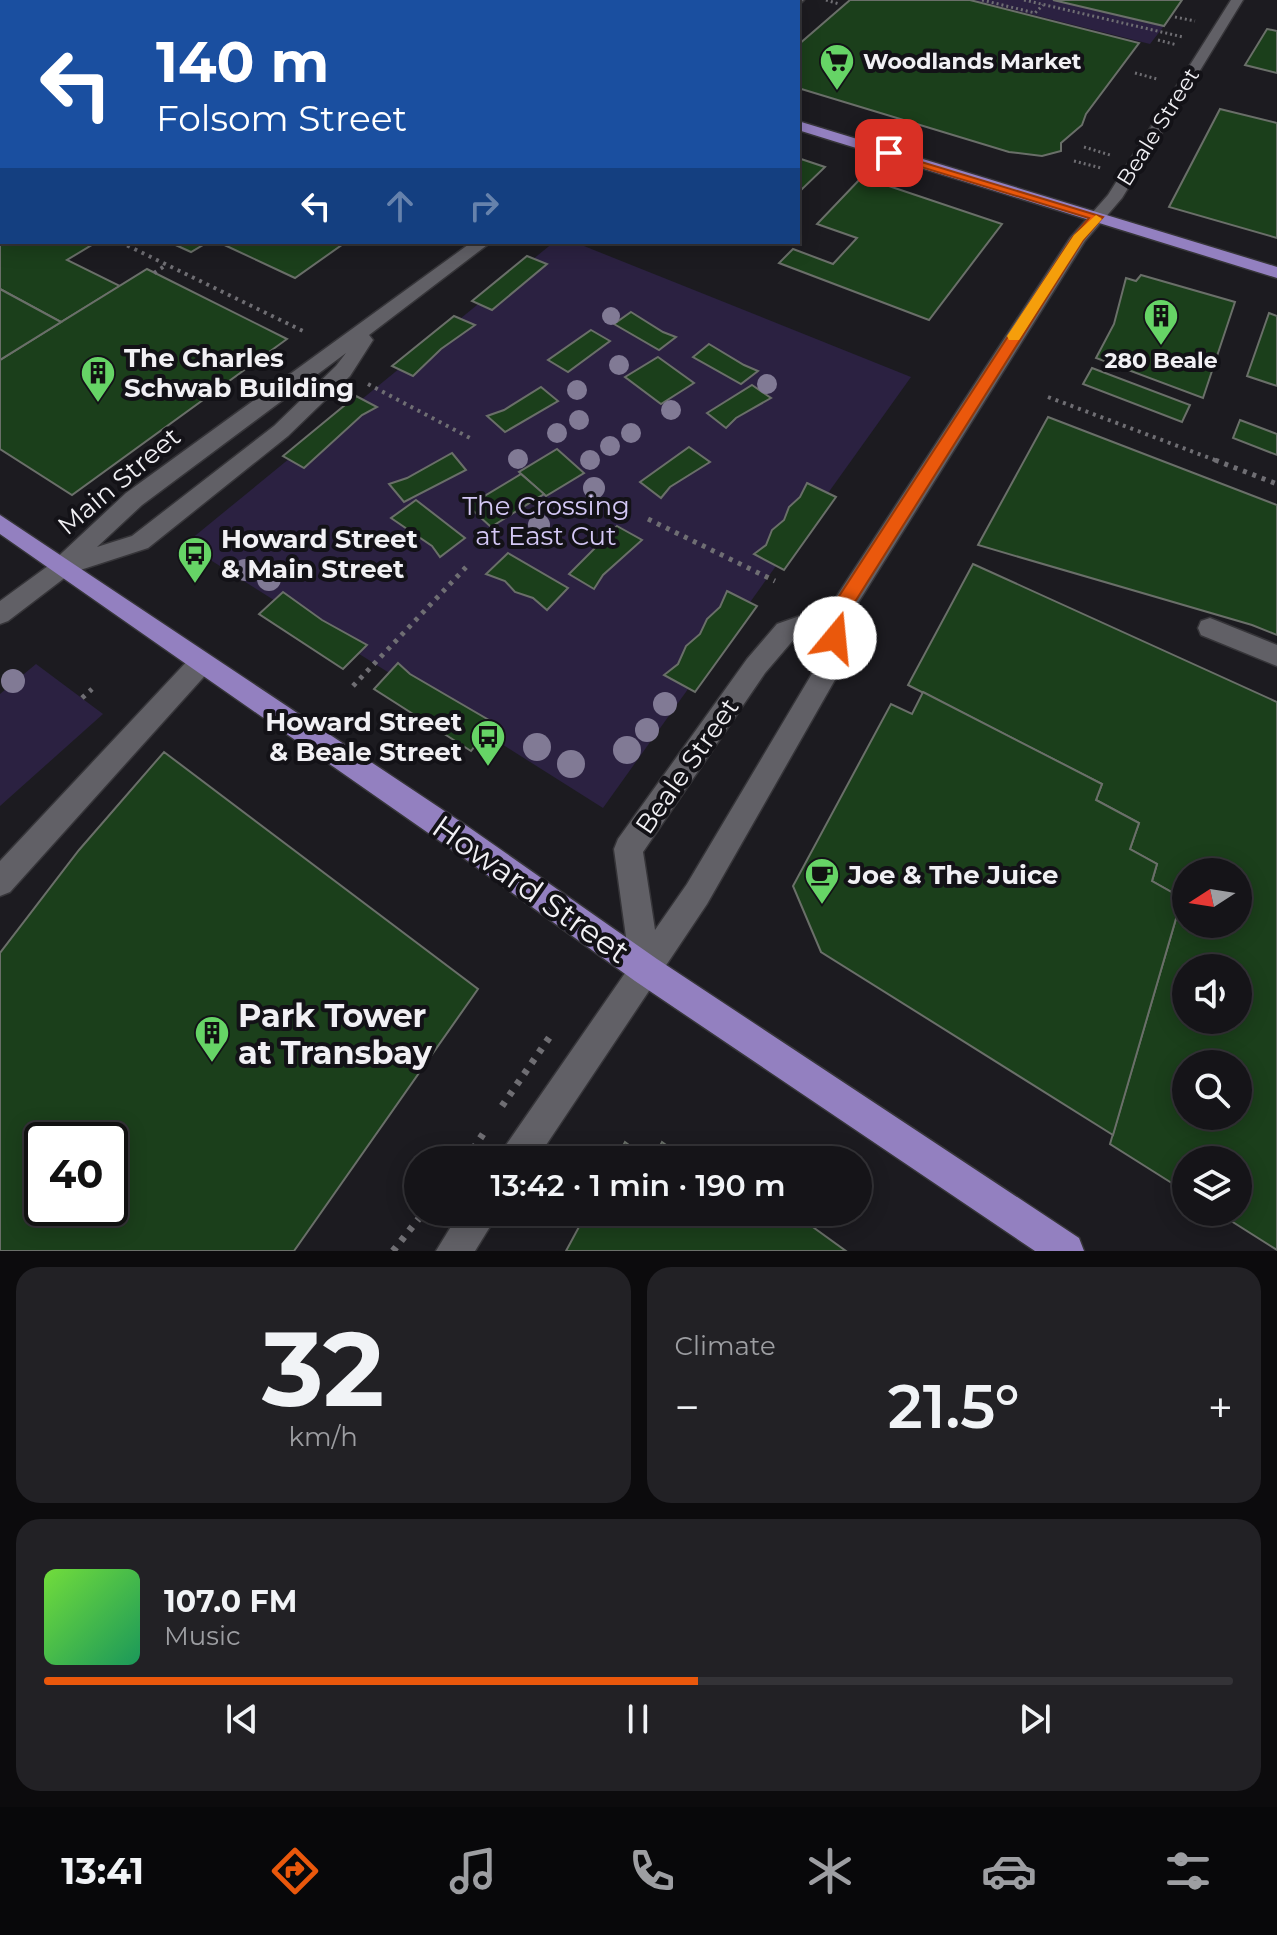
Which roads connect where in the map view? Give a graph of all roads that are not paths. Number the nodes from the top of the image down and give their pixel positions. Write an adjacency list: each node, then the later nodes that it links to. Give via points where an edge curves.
1 (1237, 0): 3 (street, Beale Street)
2 (800, 126): 3 (main road)
3 (1097, 217): 5 (main road); 9 (street, Beale Street, via 1078,238)
4 (480, 244): 6 (street, Main Street)
5 (1277, 273)
6 (372, 328): 8 (street, Main Street, via 144,492); 8 (street, Main Street, via 343,371 281,431 140,542)
7 (0, 523): 8 (main road, Howard Street)
8 (61, 567): 10 (street, Main Street); 13 (main road, Howard Street)
9 (839, 612): 15 (street, Beale Street, via 831,664 697,894); 15 (street, Beale Street, via 786,631 628,849)
10 (0, 614)
11 (1210, 628): 12 (street)
12 (1277, 656)
13 (201, 663): 14 (street); 15 (main road, Howard Street)
14 (0, 882)
15 (646, 970): 16 (street, Beale Street); 19 (main road, Howard Street)
16 (526, 1146)
17 (471, 1226): 18 (street)
18 (454, 1251)
19 (1066, 1251)

